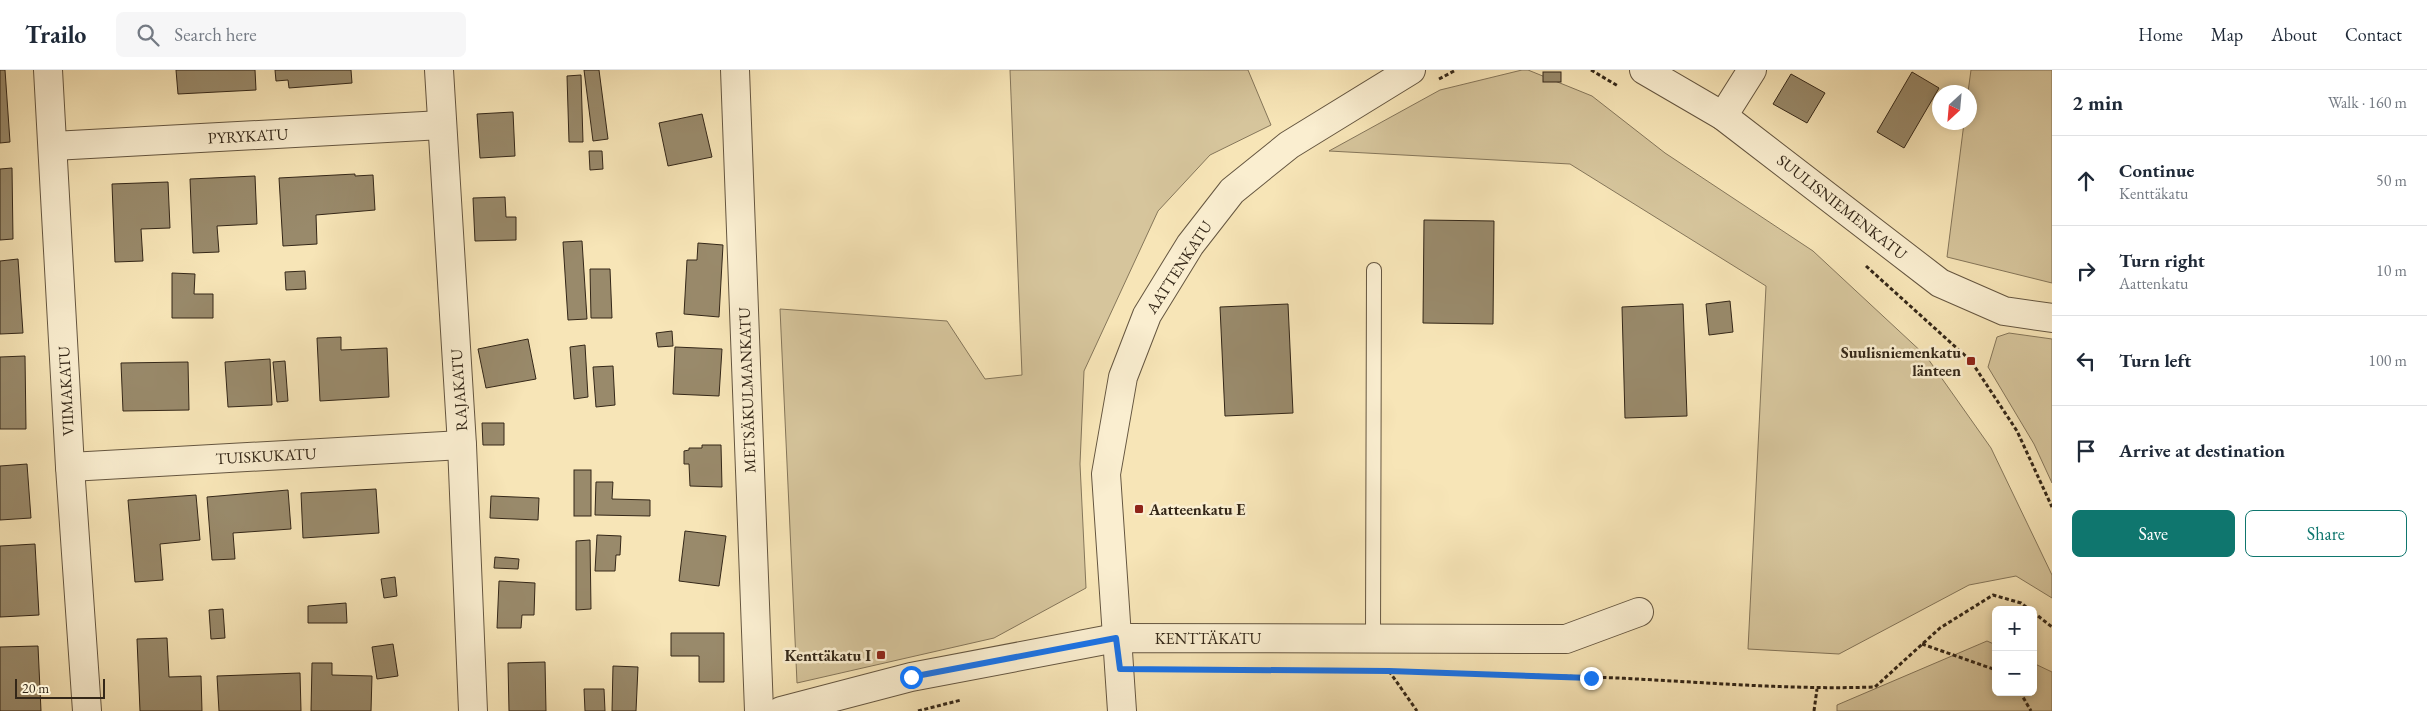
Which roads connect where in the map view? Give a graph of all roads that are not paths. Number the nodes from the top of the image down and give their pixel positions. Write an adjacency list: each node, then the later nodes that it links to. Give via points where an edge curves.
1 (48, 70): 9 (street, VIIMAKATU)
2 (439, 70): 8 (street, RAJAKATU)
3 (736, 70): 19 (street, METSÄKULMANKATU)
4 (1411, 70): 15 (street, AATTENKATU, via 1289,145 1232,191 1190,245 1147,315 1123,377 1106,474)
5 (1644, 70): 7 (street, SUULISNIEMENKATU)
6 (1752, 70): 7 (street)
7 (1723, 116): 11 (street, SUULISNIEMENKATU, via 1940,283 2004,311)
8 (442, 125): 9 (street, PYRYKATU); 12 (street, RAJAKATU)
9 (53, 146): 13 (street, VIIMAKATU)
10 (1374, 270): 16 (lane)
11 (2052, 318)
12 (462, 445): 13 (street, TUISKUKATU); 18 (street, RAJAKATU)
13 (70, 467): 17 (street, VIIMAKATU)
14 (1639, 612): 16 (street, KENTTÄKATU, via 1566,639)
15 (1116, 638): 16 (street, KENTTÄKATU); 20 (street, KENTTÄKATU, via 911,677); 21 (street, AATTENKATU)
16 (1373, 638)
17 (86, 711)
18 (473, 711)
19 (760, 711)
20 (781, 711)
21 (1122, 711)

